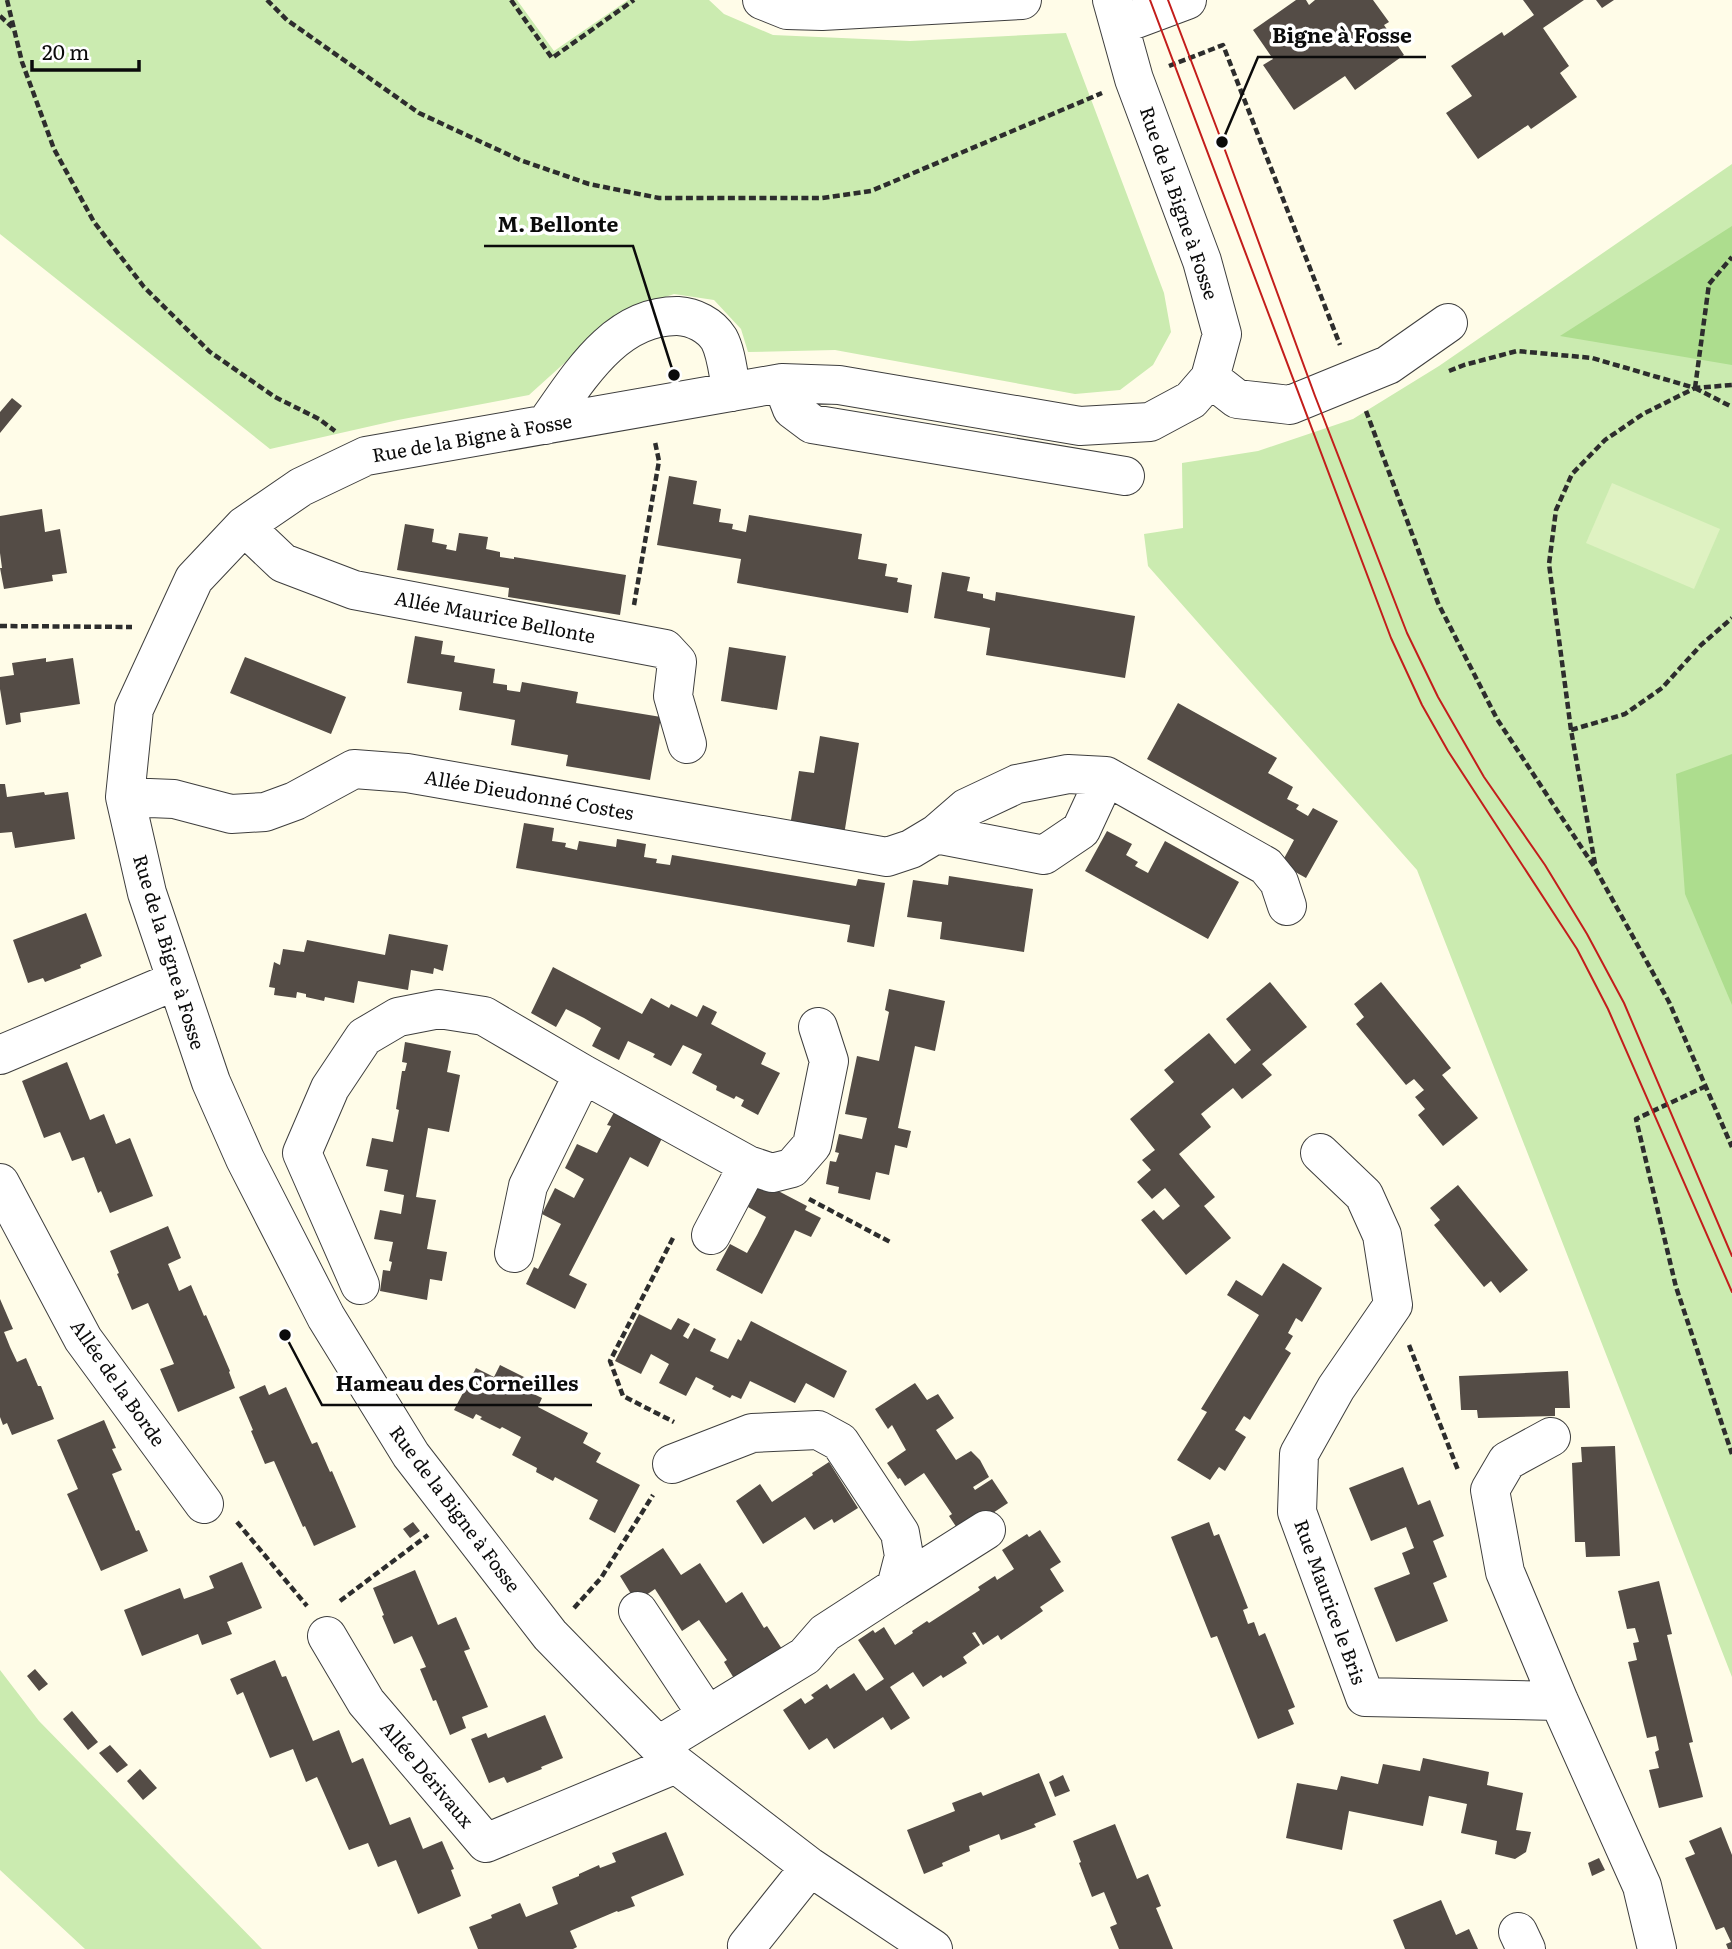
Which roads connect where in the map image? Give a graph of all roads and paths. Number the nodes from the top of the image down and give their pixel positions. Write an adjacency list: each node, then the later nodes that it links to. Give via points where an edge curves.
1 (7, 0): 10 (path)
2 (267, 0): 12 (path, via 287,20 419,113 520,160 589,184 659,198 822,198 871,191)
3 (511, 0): 4 (path, via 552,58)
4 (634, 0)
5 (762, 0): 6 (street, via 787,10 822,11)
6 (1022, 0)
7 (1187, 0): 8 (street)
8 (1116, 13): 12 (street, Rue de la Bigne à Fosse)
9 (0, 16): 10 (path)
10 (14, 29): 25 (path, via 54,149 93,222 144,287 210,352 275,397 319,419)
11 (1190, 58): 21 (path, via 1223,45)
12 (1135, 79): 16 (street, Rue de la Bigne à Fosse, via 1202,261 1222,334)
13 (1732, 257): 19 (path, via 1709,284)
14 (1448, 323): 21 (street, via 1388,365)
15 (1441, 373): 19 (path, via 1517,351 1592,358)
16 (1210, 378): 17 (street, Rue de la Bigne à Fosse, via 1191,400 1150,422 1080,426 839,385); 21 (street, via 1237,399 1290,405)
17 (782, 383): 20 (street, Rue de la Bigne à Fosse); 26 (street, via 792,409 812,424)
18 (1732, 385): 19 (path)
19 (1695, 388): 23 (path); 32 (path, via 1643,414 1605,440 1572,474 1556,510 1549,564)
20 (732, 392): 22 (street, Rue de la Bigne à Fosse); 24 (street, via 719,339 704,323 666,316 629,329 603,349)
21 (1359, 393): 37 (path, via 1438,603 1497,719)
22 (648, 407): 24 (street, Rue de la Bigne à Fosse); 31 (path, via 659,461)
23 (1732, 407)
24 (545, 425): 25 (street, Rue de la Bigne à Fosse)
25 (366, 456): 27 (street, Rue de la Bigne à Fosse, via 301,487)
26 (1125, 476)
27 (244, 526): 30 (street, Rue de la Bigne à Fosse, via 194,579); 31 (street, Allée Maurice Bellonte, via 283,564 354,590)
28 (1732, 618): 32 (path, via 1700,645 1662,688 1634,708)
29 (0, 626): 30 (path)
30 (171, 627): 35 (street, Rue de la Bigne à Fosse, via 134,709)
31 (628, 642): 33 (street, Allée Maurice Bellonte, via 665,649 677,662 673,696)
32 (1572, 730): 37 (path)
33 (687, 744)
34 (1106, 776): 36 (street, Allée Dieudonné Costes, via 1068,774 1017,783 967,808); 36 (street, via 1081,830 1044,855); 38 (street, Allée Dieudonné Costes, via 1266,866 1279,882)
35 (125, 796): 36 (street, Allée Dieudonné Costes, via 174,799 231,814 265,811 295,801 354,769 407,774 887,857); 39 (street, Rue de la Bigne à Fosse, via 147,893)
36 (936, 834)
37 (1595, 868): 43 (path, via 1669,1002)
38 (1287, 906)
39 (175, 981): 41 (street); 47 (street, Rue de la Bigne à Fosse)
40 (818, 1027): 48 (street, via 829,1061 812,1145 792,1168)
41 (0, 1055)
42 (583, 1074): 45 (street, via 484,1016 439,1009 398,1017 364,1037 330,1088); 48 (street); 52 (street, via 528,1186)
43 (1706, 1086): 44 (path); 56 (path, via 1636,1119 1676,1287)
44 (1732, 1147)
45 (302, 1153): 47 (street); 53 (street)
46 (1320, 1153): 54 (street, via 1364,1195 1382,1235)
47 (245, 1159): 60 (street, Rue de la Bigne à Fosse, via 326,1317 411,1455)
48 (760, 1169): 50 (street); 51 (path)
49 (0, 1184): 59 (street, Allée de la Borde, via 83,1339)
50 (712, 1233): 57 (path, via 684,1216 610,1361 622,1395 690,1430)
51 (892, 1243)
52 (514, 1253)
53 (360, 1285)
54 (1394, 1305): 58 (path, via 1460,1475); 66 (street, Rue Maurice le Bris, via 1336,1388 1299,1454 1297,1512 1365,1697)
55 (1551, 1437): 58 (street, via 1507,1461)
56 (1732, 1454)
57 (672, 1464): 62 (street, via 752,1433 818,1430 840,1442 900,1533 904,1556); 65 (path, via 601,1577)
58 (1490, 1490): 66 (street, via 1505,1572)
59 (204, 1504): 64 (path, via 239,1523)
60 (456, 1514): 64 (path); 65 (street, Rue de la Bigne à Fosse)
61 (986, 1530): 62 (street)
62 (896, 1587): 67 (street, via 825,1633 805,1656)
63 (638, 1611): 67 (street)
64 (322, 1627): 68 (street, Allée Dérivaux, via 366,1702 486,1843)
65 (550, 1635): 68 (street, Rue de la Bigne à Fosse)
66 (1559, 1701): 72 (street, via 1642,1886)
67 (707, 1715): 68 (street)
68 (667, 1754): 69 (street, Rue de la Bigne à Fosse)
69 (810, 1867): 70 (street); 71 (street, Rue de la Bigne à Fosse)
70 (748, 1949)
71 (933, 1949)
72 (1657, 1949)

